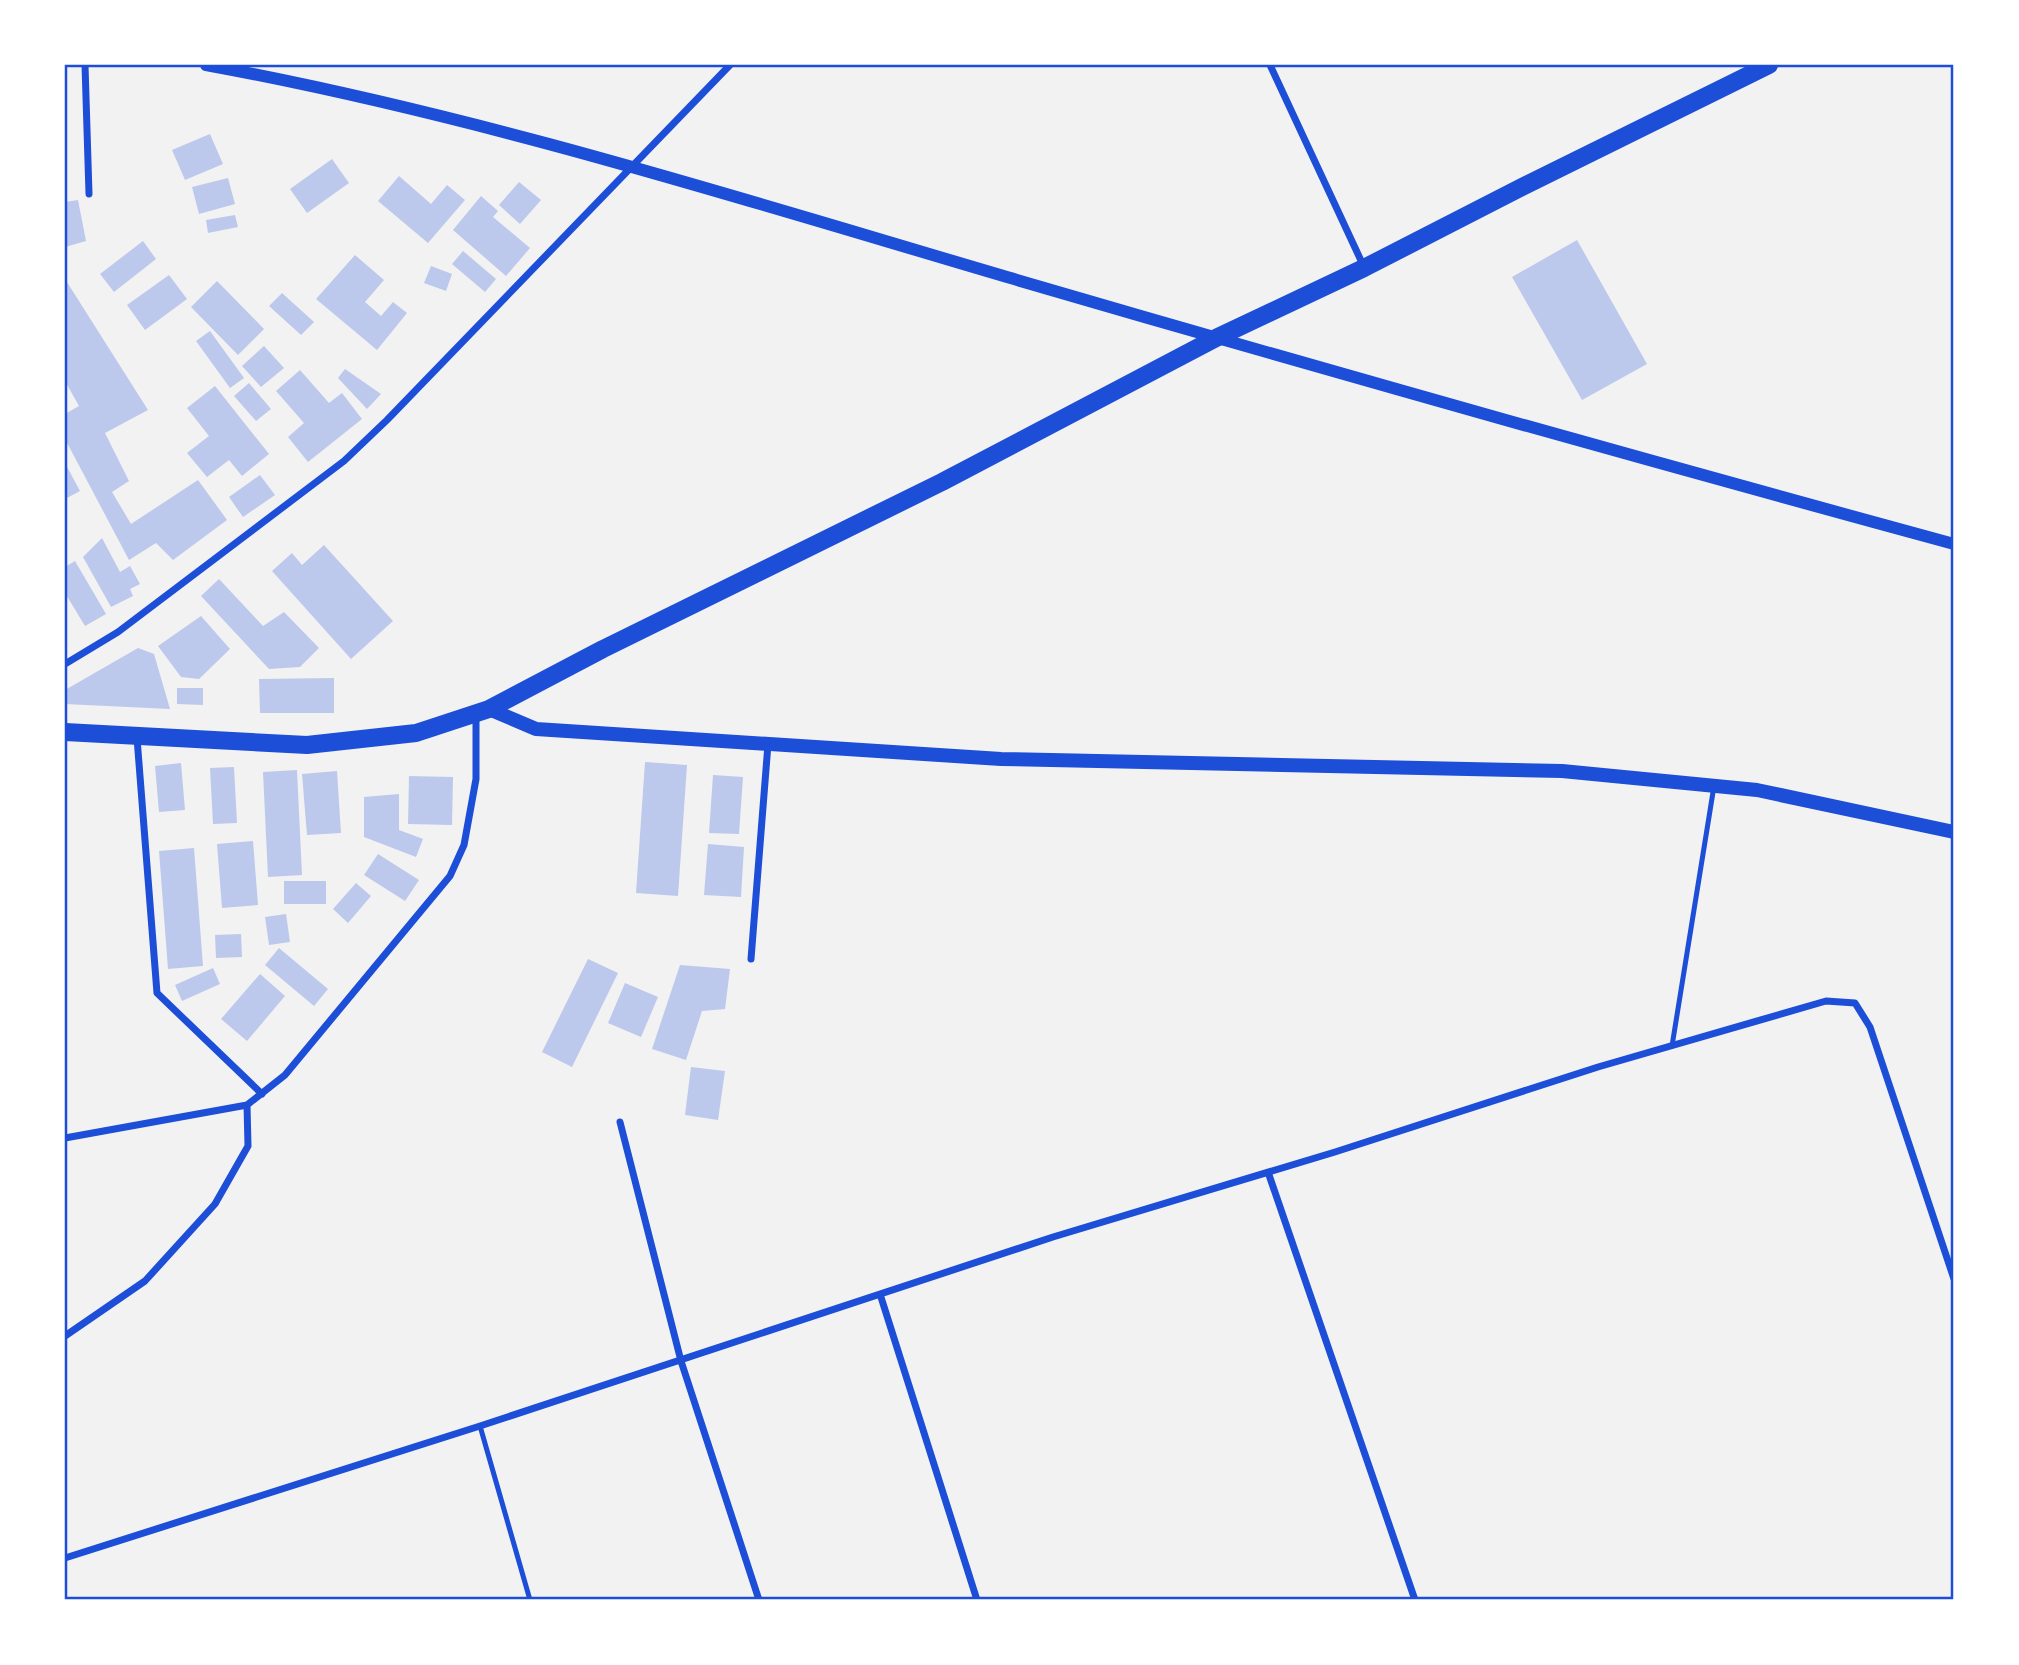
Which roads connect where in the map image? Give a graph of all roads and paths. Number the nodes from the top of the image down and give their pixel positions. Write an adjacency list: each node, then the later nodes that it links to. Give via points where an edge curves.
1 (85, 65): 7 (street)
2 (206, 65): 6 (street, via 466,121)
3 (730, 65): 6 (street)
4 (1270, 65): 8 (street)
5 (1769, 65): 8 (main road)
6 (633, 167): 9 (street); 11 (street, via 344,461 118,632)
7 (89, 194)
8 (1364, 268): 9 (main road)
9 (1216, 338): 10 (street); 12 (main road, via 942,482)
10 (1954, 544)
11 (65, 664)
12 (483, 711): 14 (main road, via 416,733 307,744); 15 (main road, via 536,729); 20 (street, via 464,845 450,876 285,1075)
13 (65, 732): 14 (main road)
14 (137, 736): 20 (street, via 157,993)
15 (768, 744): 16 (main road, via 1001,759 1562,771); 18 (street)
16 (1714, 785): 17 (main road); 19 (lane)
17 (1954, 832)
18 (751, 959)
19 (1672, 1046): 24 (street); 25 (street, via 1826,1002 1855,1003 1870,1027)
20 (262, 1094): 21 (street)
21 (247, 1105): 23 (street); 27 (street, via 248,1146 215,1204 145,1281)
22 (620, 1122): 28 (street)
23 (65, 1138)
24 (1268, 1172): 26 (street); 34 (street)
25 (1954, 1279)
26 (880, 1294): 28 (street); 33 (street)
27 (65, 1336)
28 (681, 1360): 29 (street); 32 (street)
29 (480, 1426): 30 (street); 31 (lane)
30 (65, 1558)
31 (530, 1600)
32 (759, 1600)
33 (977, 1600)
34 (1415, 1600)

